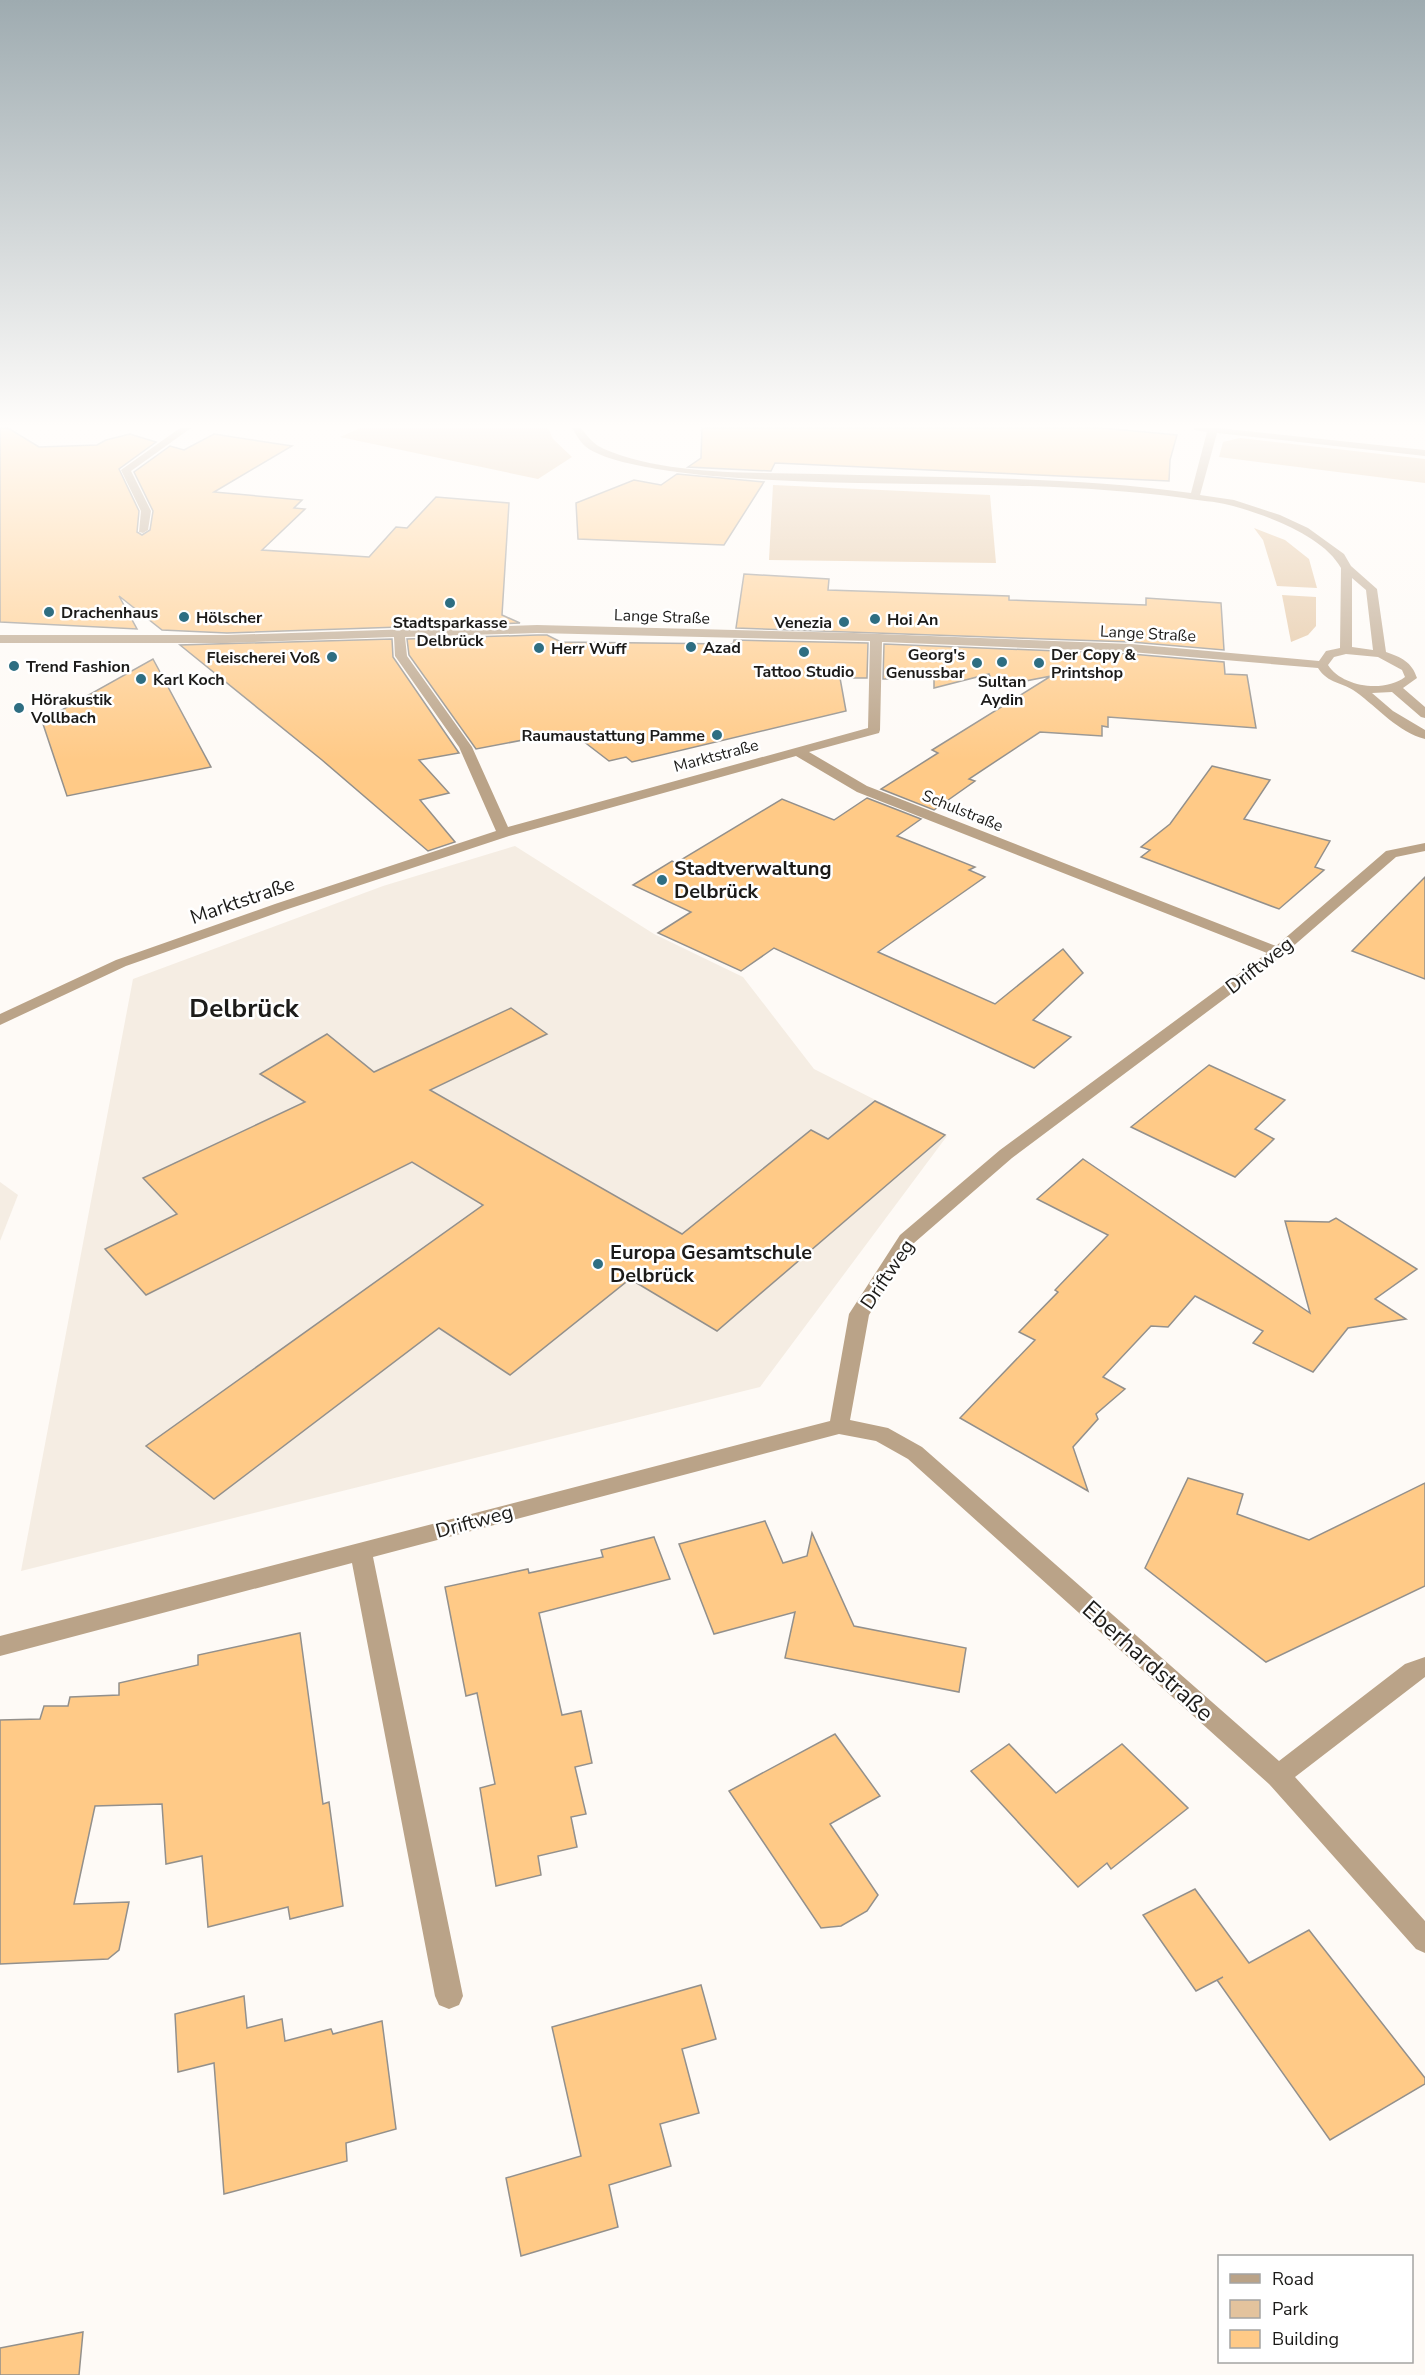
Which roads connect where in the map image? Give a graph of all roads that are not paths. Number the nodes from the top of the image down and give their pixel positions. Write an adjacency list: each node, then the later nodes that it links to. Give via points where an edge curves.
1 (1316, 539): 2 (street, via 1340,556)
2 (1347, 568): 6 (street); 7 (street, via 1371,589)
3 (399, 633): 4 (street, Lange Straße, via 537,629); 5 (street, Lange Straße, via 227,639); 16 (street, via 401,656 465,747)
4 (876, 638): 8 (street, Lange Straße, via 1131,648); 15 (street, via 874,730)
5 (0, 639)
6 (1346, 650): 7 (street); 8 (street, via 1330,654)
7 (1380, 654): 9 (street, via 1402,663)
8 (1322, 665): 11 (street, via 1337,681)
9 (1411, 674): 10 (street); 12 (street, via 1408,682)
10 (1425, 675)
11 (1359, 688): 12 (street); 14 (street, via 1389,714)
12 (1395, 688): 13 (street)
13 (1425, 714)
14 (1425, 735)
15 (799, 752): 16 (street, Marktstraße); 18 (street, Schulstraße, via 862,789)
16 (504, 833): 19 (street, Marktstraße, via 121,963)
17 (1425, 847): 18 (street, Driftweg, via 1391,854)
18 (1278, 952): 20 (street, Driftweg, via 1006,1154 907,1239 859,1314)
19 (0, 1020)
20 (839, 1426): 21 (street, Driftweg); 24 (street, Eberhardstraße, via 881,1434 915,1453)
21 (361, 1551): 22 (street, Driftweg); 26 (street)
22 (0, 1646)
23 (1425, 1667): 24 (street, via 1413,1671)
24 (1278, 1776): 25 (street, Eberhardstraße)
25 (1425, 1940)
26 (449, 1996)

